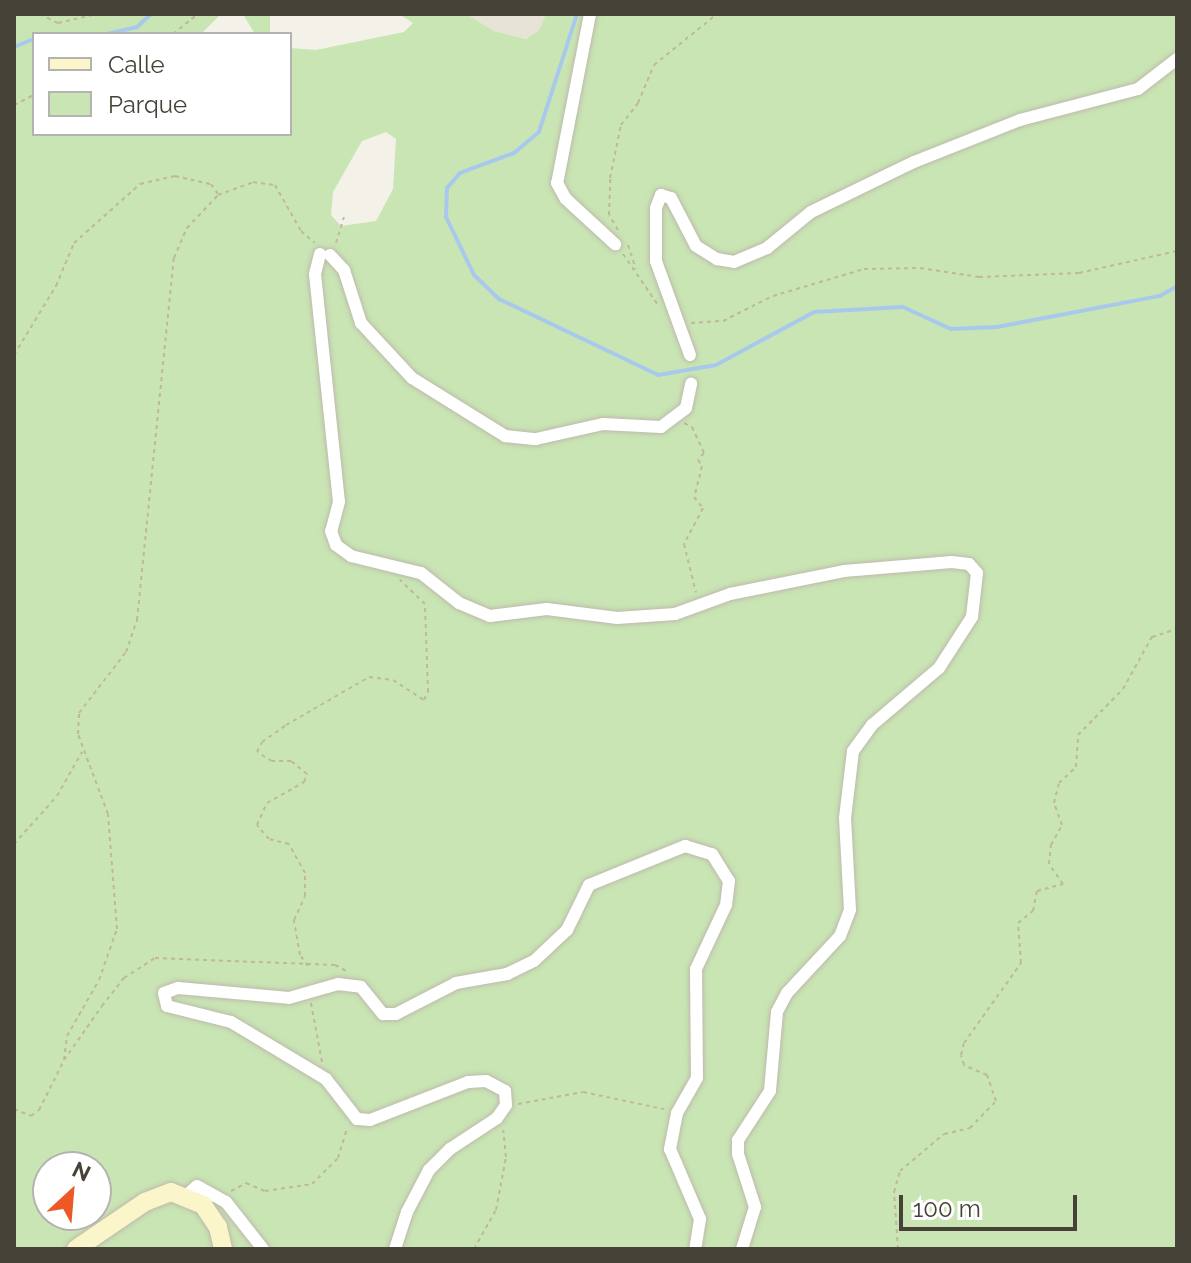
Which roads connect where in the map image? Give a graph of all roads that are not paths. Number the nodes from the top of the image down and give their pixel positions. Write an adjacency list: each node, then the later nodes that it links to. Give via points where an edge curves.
1 (590, 14): 3 (street, via 557,183 572,205)
2 (1177, 59): 4 (street, via 1138,89 1020,120 914,162 811,212 767,248 734,262 696,246 671,198 661,195 656,208 656,261)
3 (615, 244)
4 (690, 355)
5 (691, 384): 12 (street, via 688,403 676,419 655,429 603,424 536,439 505,436 412,378 361,323 344,270 325,254 315,274 339,502 332,538 351,556 421,573 459,603 490,616 547,609 581,616 659,616 730,594 844,571 962,562 974,567 978,579 972,617 939,668 872,725 853,751 845,818 850,910 840,936 787,993 777,1012 770,1091 738,1140 755,1207 753,1227)
6 (187, 1195): 7 (main road, via 154,1197); 8 (main road, via 214,1220); 9 (street, via 197,1186 223,1200)
7 (76, 1249)
8 (223, 1249)
9 (263, 1249)
10 (395, 1249): 11 (street, via 429,1170 500,1115 505,1091 486,1081 429,1094 370,1120 357,1119 326,1079 231,1022 173,1008 163,997 178,988 262,998 307,995 326,985 361,987 388,1015 456,983 507,974 547,953 595,880 678,848 702,849 722,865 729,890 696,969 697,1078 677,1113 671,1160 700,1219)
11 (695, 1249)
12 (742, 1249)

